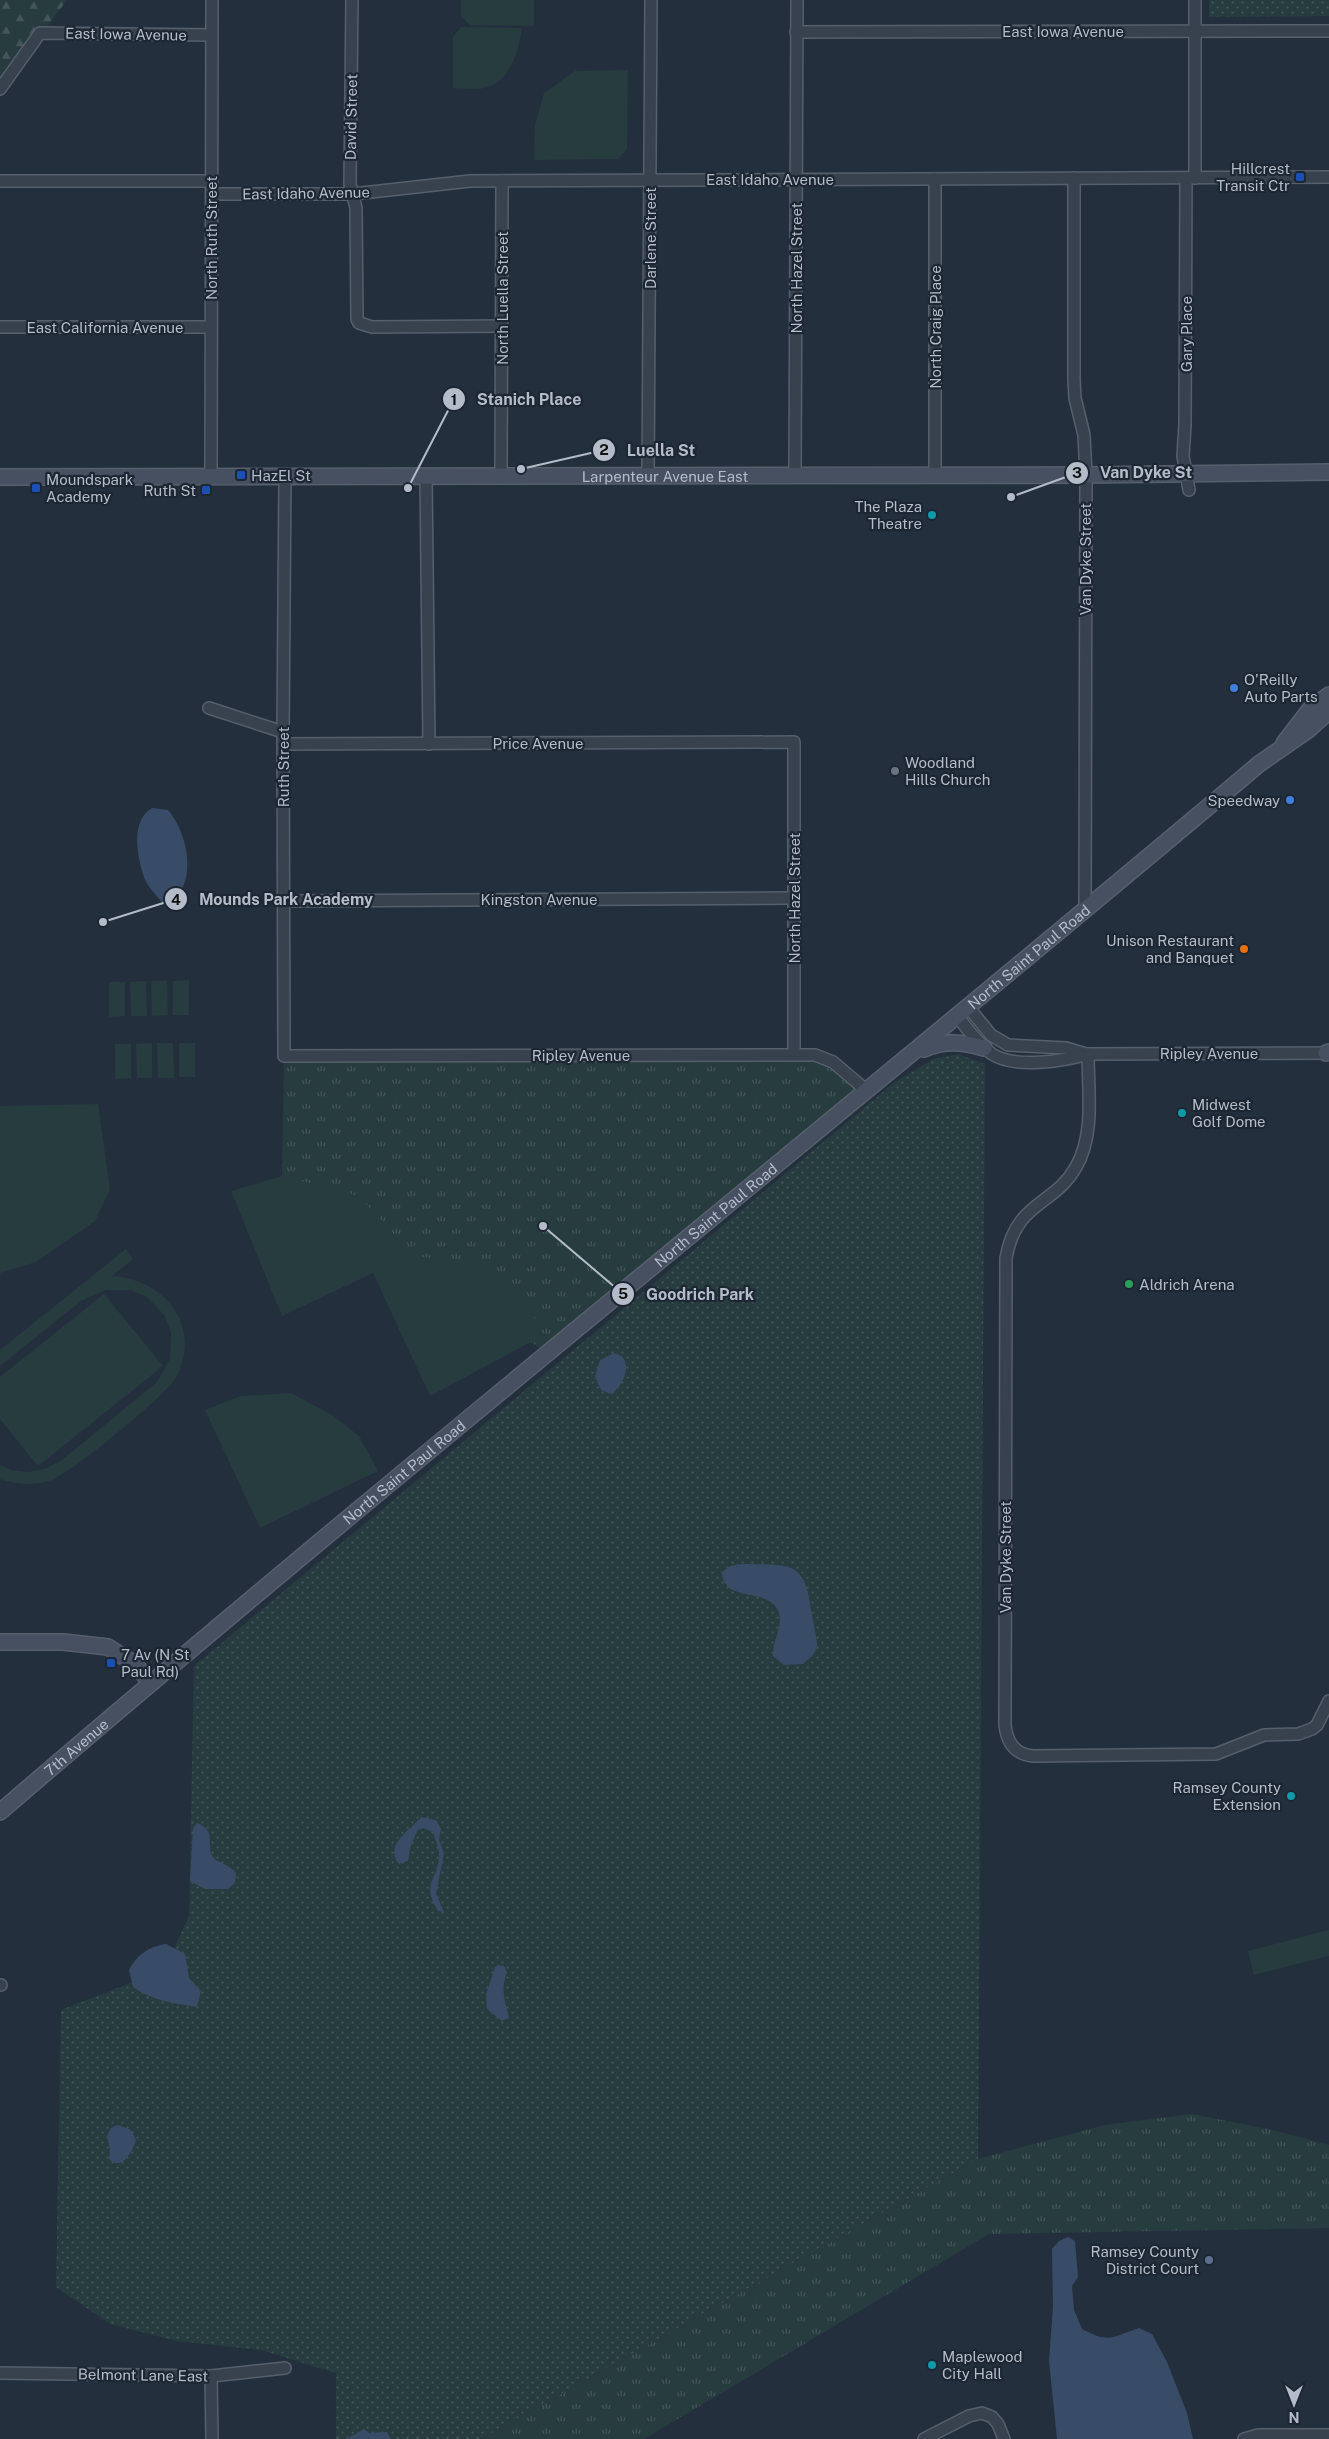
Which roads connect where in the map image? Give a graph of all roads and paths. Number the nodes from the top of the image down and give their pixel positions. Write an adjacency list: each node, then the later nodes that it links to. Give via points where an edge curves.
1 (212, 0): 9 (street, North Ruth Street)
2 (352, 0): 21 (street, David Street, via 350,184)
3 (651, 0): 14 (street, Darlene Street)
4 (796, 0): 8 (street, North Hazel Street)
5 (1195, 0): 6 (street, Gary Place)
6 (1195, 31): 7 (street, East Iowa Avenue); 8 (street, East Iowa Avenue); 13 (street, Gary Place)
7 (1329, 31)
8 (796, 32): 16 (street, North Hazel Street)
9 (211, 35): 10 (street, East Iowa Avenue, via 40,33); 18 (street, North Ruth Street)
10 (0, 89)
11 (1329, 177): 13 (street, East Idaho Avenue)
12 (1074, 178): 13 (street, East Idaho Avenue); 15 (street, East Idaho Avenue); 27 (street, Van Dyke Street, via 1074,380 1084,435)
13 (1191, 178): 26 (street, Gary Place, via 1183,456)
14 (650, 179): 16 (street, East Idaho Avenue); 19 (street, East Idaho Avenue); 33 (street, Darlene Street)
15 (935, 179): 16 (street, East Idaho Avenue); 29 (street, North Craig Place)
16 (796, 180): 28 (street, North Hazel Street)
17 (0, 181): 18 (street)
18 (212, 181): 20 (street, North Ruth Street)
19 (502, 181): 21 (street, East Idaho Avenue, via 470,181); 23 (street, North Luella Street)
20 (212, 194): 21 (street, East Idaho Avenue); 24 (street, North Ruth Street)
21 (353, 194): 23 (street, David Street, via 359,323 372,327)
22 (0, 326): 24 (street, East California Avenue)
23 (502, 326): 32 (street, North Luella Street)
24 (211, 327): 30 (street, North Ruth Street)
25 (1329, 472): 26 (street, Larpenteur Avenue East)
26 (1186, 473): 27 (street, Larpenteur Avenue East); 36 (street, Gary Place)
27 (1086, 474): 29 (street, Larpenteur Avenue East); 45 (street, Van Dyke Street)
28 (795, 475): 29 (street, Larpenteur Avenue East); 33 (street, Larpenteur Avenue East)
29 (935, 475)
30 (211, 476): 34 (street, Larpenteur Avenue East); 35 (street, Larpenteur Avenue East)
31 (426, 476): 32 (street, Larpenteur Avenue East); 35 (street, Larpenteur Avenue East); 42 (street)
32 (501, 476): 33 (street, Larpenteur Avenue East)
33 (648, 476)
34 (0, 477)
35 (285, 477): 39 (street, Ruth Street)
36 (1189, 490)
37 (1326, 700): 45 (street, North Saint Paul Road, via 1298,723 1281,748)
38 (210, 708): 39 (street)
39 (282, 732): 41 (street, Ruth Street)
40 (794, 742): 42 (street, Price Avenue); 43 (street, North Hazel Street)
41 (283, 744): 42 (street, Price Avenue); 44 (street, Ruth Street)
42 (429, 744)
43 (794, 898): 44 (street, Kingston Avenue); 49 (street, North Hazel Street)
44 (283, 901): 52 (street, Ruth Street)
45 (1085, 911): 46 (street, North Saint Paul Road)
46 (963, 1013): 47 (street, Ripley Avenue); 50 (street, North Saint Paul Road); 51 (street, Ripley Avenue, via 1008,1045 1066,1048)
47 (984, 1048): 50 (street, via 961,1042 940,1043); 51 (street, Ripley Avenue, via 997,1057 1019,1061 1066,1060)
48 (1328, 1053): 51 (street, Ripley Avenue)
49 (794, 1054): 52 (street, Ripley Avenue); 53 (street, Ripley Avenue, via 815,1055 833,1062)
50 (913, 1054): 53 (street, North Saint Paul Road)
51 (1088, 1054): 56 (street, Van Dyke Street, via 1087,1127 1083,1152 1059,1188 1035,1204 1020,1221 1006,1258 1005,1725 1008,1740 1019,1752 1033,1756 1208,1755 1264,1735 1290,1735 1312,1730)
52 (284, 1056)
53 (867, 1091): 55 (street, North Saint Paul Road)
54 (0, 1642): 55 (street, via 63,1642 108,1647 133,1663)
55 (151, 1682): 57 (street, 7th Avenue)
56 (1329, 1701)
57 (0, 1812)
58 (285, 2368): 60 (street, Belmont Lane East)
59 (0, 2373): 60 (street, Belmont Lane East)
60 (211, 2376): 62 (street)
61 (1329, 2435): 65 (street, via 1258,2435)
62 (212, 2439)
63 (924, 2439): 64 (street, via 982,2413 998,2424)
64 (1004, 2439)
65 (1244, 2439)

